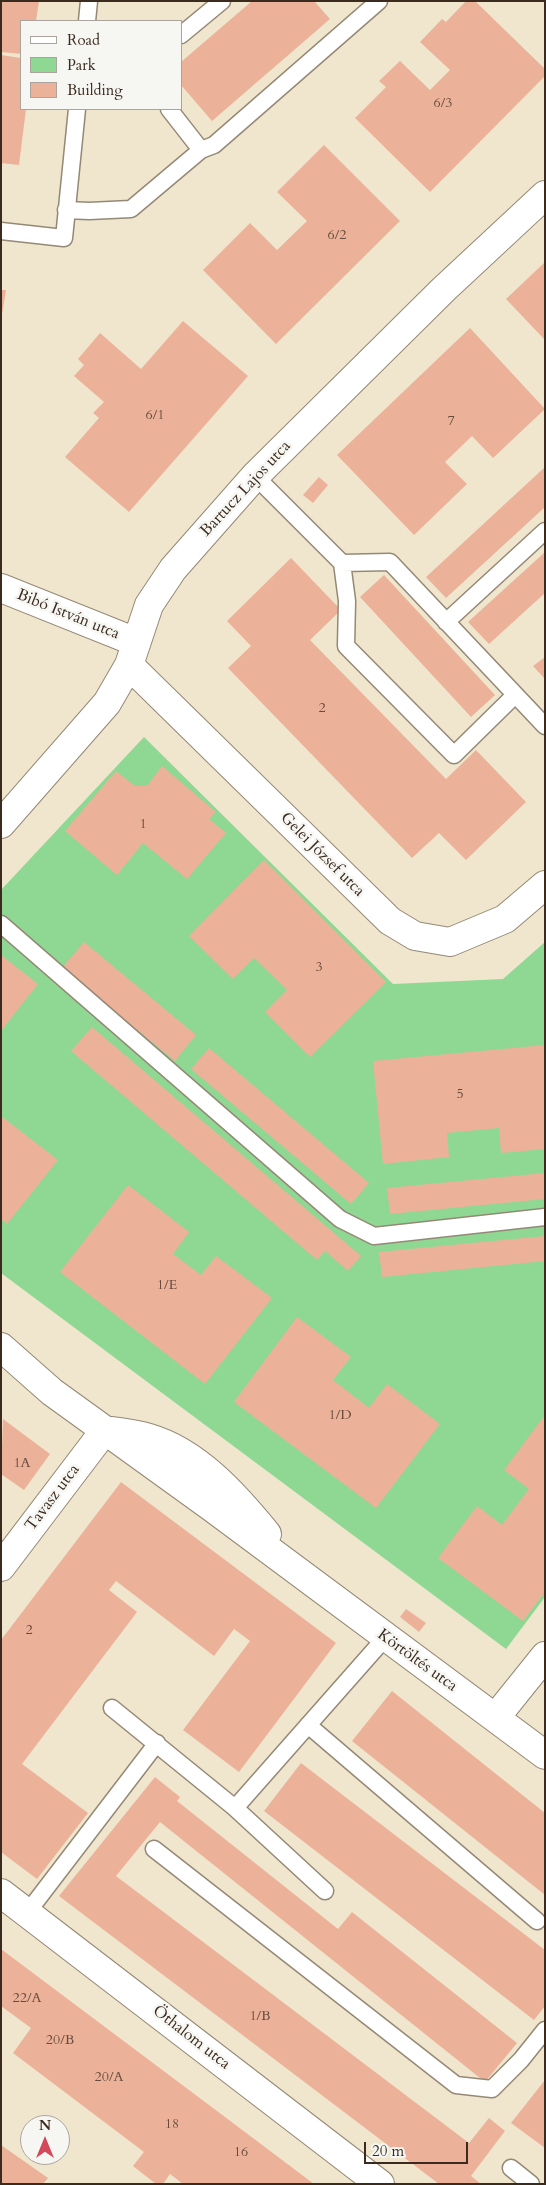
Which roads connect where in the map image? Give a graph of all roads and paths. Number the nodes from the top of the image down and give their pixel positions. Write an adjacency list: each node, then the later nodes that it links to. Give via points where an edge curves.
1 (89, 1): 4 (lane)
2 (222, 1): 5 (lane)
3 (379, 1): 8 (lane, via 214,145)
4 (86, 20)
5 (182, 34)
6 (77, 110): 10 (lane)
7 (170, 110): 8 (lane)
8 (201, 150): 10 (lane, via 130,209)
9 (545, 195): 12 (street, Bartucz Lajos utca, via 437,296)
10 (66, 210): 11 (lane, via 64,238)
11 (1, 231)
12 (255, 476): 14 (lane); 17 (street, Bartucz Lajos utca, via 173,569 149,605)
13 (545, 531): 16 (lane)
14 (342, 563): 16 (lane, via 390,562); 18 (lane, via 347,601 346,646 454,756)
15 (1, 588): 17 (street, Bibó István utca)
16 (446, 622): 18 (lane)
17 (132, 653): 20 (street, Bartucz Lajos utca, via 107,704); 21 (street, Gelei József utca, via 390,921 415,936 450,942 505,919)
18 (515, 695): 19 (lane)
19 (545, 726)
20 (1, 824)
21 (545, 885)
22 (1, 924): 23 (lane, via 340,1218 374,1236)
23 (545, 1217)
24 (1, 1347): 25 (street, Körtöltés utca, via 52,1392)
25 (105, 1430): 26 (street, Tavasz utca); 27 (street, Körtöltés utca, via 151,1438 210,1472 257,1522 290,1566)
26 (1, 1567)
27 (385, 1638): 30 (street, Körtöltés utca); 31 (lane)
28 (545, 1656): 30 (street)
29 (112, 1708): 32 (lane)
30 (496, 1717): 33 (street, Körtöltés utca)
31 (308, 1725): 34 (lane); 39 (lane)
32 (157, 1743): 34 (lane); 38 (lane)
33 (545, 1755)
34 (235, 1808): 36 (lane)
35 (154, 1849): 40 (lane, via 456,2085 492,2088 521,2060)
36 (325, 1891)
37 (1, 1893): 38 (street, Öthalom utca)
38 (28, 1913): 42 (street, Öthalom utca)
39 (537, 1921)
40 (545, 2030)
41 (511, 2168): 43 (lane)
42 (380, 2184)
43 (531, 2184)

